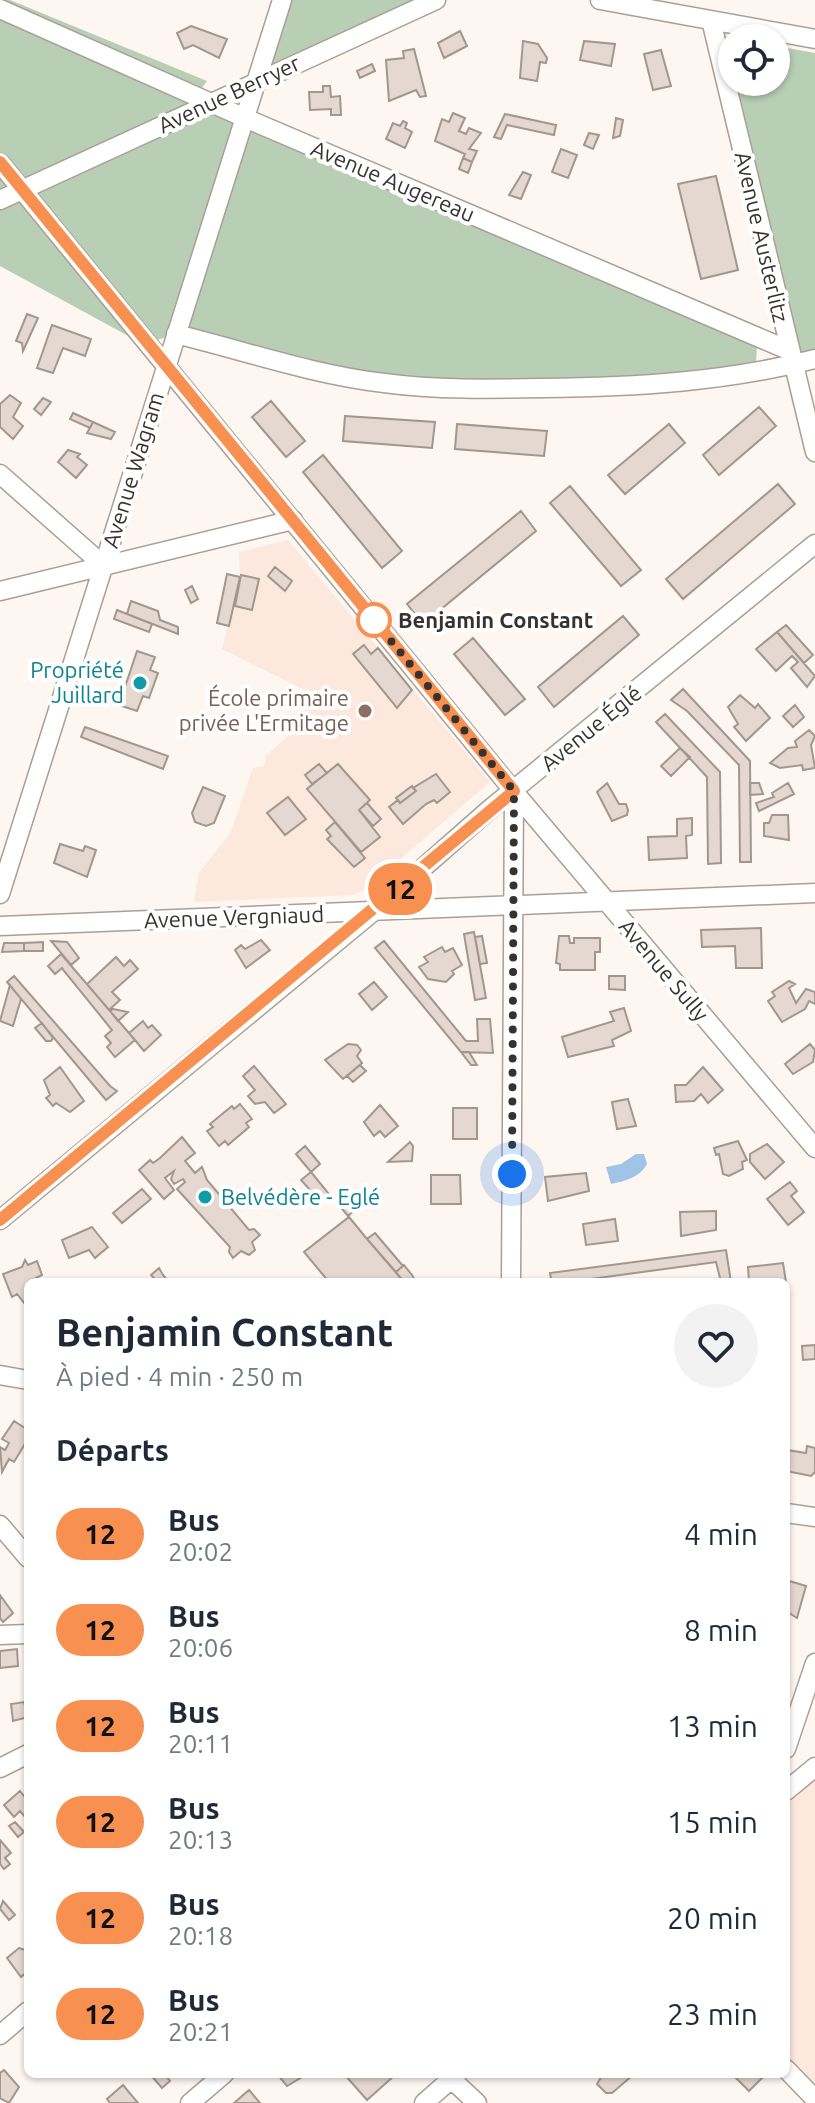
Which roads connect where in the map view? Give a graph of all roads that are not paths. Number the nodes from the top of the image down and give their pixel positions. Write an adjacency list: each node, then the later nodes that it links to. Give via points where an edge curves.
1 (282, 0): 7 (street, Avenue Wagram)
2 (436, 0): 7 (street, Avenue Berryer)
3 (600, 0): 5 (street)
4 (0, 9): 8 (street, Avenue Augereau)
5 (711, 20): 6 (street); 14 (street, Avenue Austerlitz)
6 (815, 39)
7 (255, 82): 8 (street, Avenue Berryer); 9 (street, Avenue Wagram)
8 (210, 102): 9 (street, Avenue Augereau); 11 (street, Avenue Berryer)
9 (245, 118): 13 (street, Avenue Wagram); 14 (street, Avenue Augereau)
10 (0, 163): 11 (street, Avenue Sully)
11 (23, 190): 12 (street, Avenue Berryer); 16 (street, Avenue Sully)
12 (0, 200)
13 (176, 334): 14 (street, via 314,371 386,384 479,389 607,389 691,381); 16 (street, Avenue Wagram)
14 (790, 358): 15 (street); 17 (street, Avenue Austerlitz)
15 (815, 359)
16 (166, 364): 19 (street, Avenue Sully); 21 (street, Avenue Wagram)
17 (815, 452)
18 (0, 474): 21 (street)
19 (293, 520): 21 (street); 23 (street, Avenue Sully)
20 (815, 544): 23 (street, Avenue Églé)
21 (103, 565): 22 (street); 25 (street, Avenue Wagram)
22 (0, 591)
23 (514, 791): 26 (street, Avenue Sully); 27 (street); 28 (street, Avenue Églé)
24 (815, 893): 26 (street, Avenue Vergniaud)
25 (0, 894)
26 (607, 903): 27 (street, Avenue Vergniaud); 30 (street, Avenue Sully)
27 (515, 906): 28 (street, Avenue Vergniaud); 32 (street)
28 (374, 911): 29 (street, Avenue Vergniaud); 31 (street, Avenue Églé)
29 (0, 926)
30 (815, 1148)
31 (0, 1220)
32 (510, 1278)
33 (0, 1375): 34 (street)
34 (24, 1379)
35 (790, 1514): 36 (street)
36 (815, 1517)
37 (0, 1525): 38 (street)
38 (24, 1553)
39 (24, 1634): 40 (street)
40 (0, 1635)
41 (815, 1663): 42 (street)
42 (790, 1737)
43 (24, 1756): 45 (street)
44 (815, 1767): 46 (street)
45 (0, 1768)
46 (790, 1788)
47 (24, 2014): 48 (street)
48 (0, 2035)
49 (790, 2073): 53 (street)
50 (219, 2078): 54 (street)
51 (449, 2078): 55 (street)
52 (453, 2078): 56 (street)
53 (815, 2099)
54 (190, 2103)
55 (424, 2103)
56 (477, 2103)

